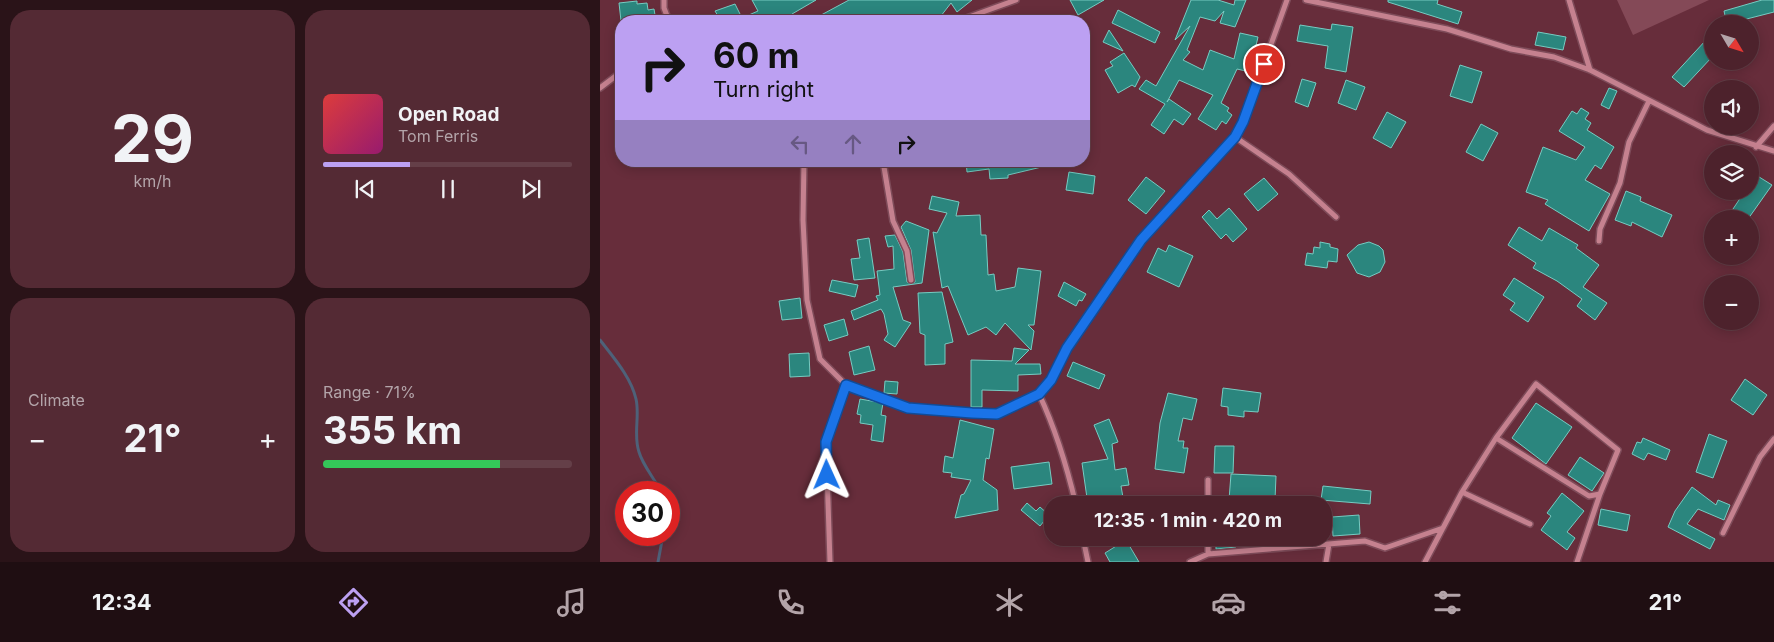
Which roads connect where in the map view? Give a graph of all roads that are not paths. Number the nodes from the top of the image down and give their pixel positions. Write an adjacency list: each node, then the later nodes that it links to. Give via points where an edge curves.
1 (664, 0): 6 (street)
2 (1016, 0): 7 (street)
3 (1287, 0): 13 (street)
4 (1306, 0): 8 (street, via 1447,28)
5 (1569, 0): 8 (street)
6 (667, 15)
7 (975, 15)
8 (1590, 70): 11 (street)
9 (615, 77): 10 (street)
10 (600, 88)
11 (1649, 101): 14 (street, via 1707,130); 21 (street, via 1629,142 1620,183 1600,229)
12 (1774, 126): 15 (street)
13 (1235, 137): 20 (street, via 1289,174); 24 (street, via 1141,240)
14 (1750, 145)
15 (1758, 145)
16 (1759, 148): 17 (street)
17 (1774, 151)
18 (804, 167): 23 (street, via 807,300 820,359)
19 (884, 167): 22 (street, via 893,221 907,251)
20 (1336, 217)
21 (1599, 241)
22 (911, 280)
23 (846, 385): 24 (street, via 908,408 972,413 997,414); 41 (street, via 826,442)
24 (1039, 394): 30 (street, via 1060,448)
25 (1496, 438): 28 (street); 29 (street, via 1589,496); 29 (street, via 1536,384 1618,450)
26 (1774, 440): 34 (street, via 1760,457)
27 (1208, 480): 31 (street)
28 (1462, 492): 32 (street); 33 (street)
29 (1600, 494): 46 (street)
30 (1073, 496)
31 (1208, 496)
32 (1530, 524)
33 (1443, 528): 35 (street, via 1385,548 1365,541); 45 (street)
34 (1723, 533)
35 (1332, 544)
36 (1085, 546): 42 (street)
37 (1208, 546): 40 (street)
38 (1305, 546): 40 (street)
39 (1329, 546): 44 (street)
40 (1208, 554): 43 (street)
41 (830, 562)
42 (1088, 562)
43 (1190, 562)
44 (1326, 562)
45 (1425, 562)
46 (1576, 562)

